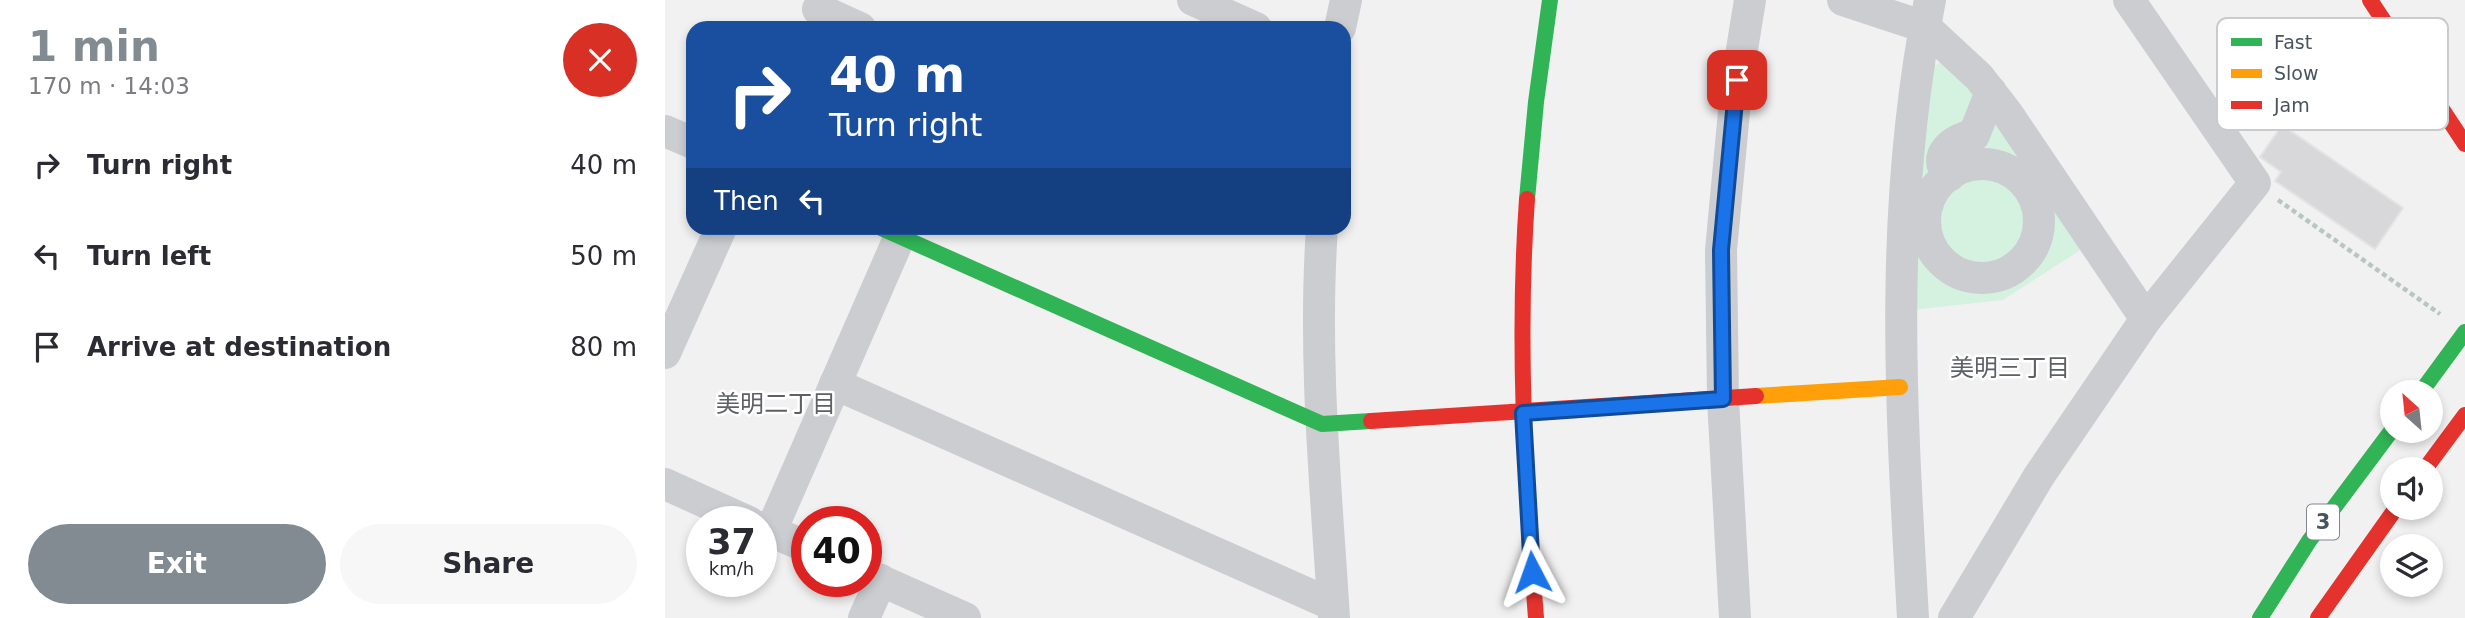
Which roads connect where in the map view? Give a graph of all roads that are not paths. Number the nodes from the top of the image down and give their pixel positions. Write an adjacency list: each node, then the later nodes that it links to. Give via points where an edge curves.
1 (1193, 0): 12 (street)
2 (1346, 0): 13 (street)
3 (1550, 0): 35 (main road, via 1529,158)
4 (1750, 0): 34 (street, via 1737,80 1721,250)
5 (1843, 0): 9 (street)
6 (2129, 0): 16 (street)
7 (2370, 0): 10 (main road)
8 (816, 12): 11 (street)
9 (1927, 13): 14 (street); 27 (street, via 1911,117)
10 (2382, 18)
11 (841, 21)
12 (1240, 21)
13 (1342, 21)
14 (1991, 92): 21 (street, via 1974,135 1947,147 1942,169); 28 (street)
15 (2448, 118): 20 (main road)
16 (2217, 128)
17 (2219, 130): 28 (street, via 2255,183)
18 (665, 131): 19 (street)
19 (686, 141)
20 (2465, 144)
21 (1949, 176): 26 (street, via 1929,200 1925,219); 26 (street, via 1973,165 2008,170 2033,195 2039,231 2023,262 2008,273 1989,278 1969,277)
22 (718, 235): 30 (street)
23 (890, 235): 32 (street)
24 (898, 235): 37 (main road)
25 (1317, 235): 37 (street)
26 (1936, 256): 27 (street)
27 (1900, 275): 33 (street)
28 (2146, 319): 52 (street, via 2039,476)
29 (2465, 332): 31 (main road)
30 (665, 353)
31 (2430, 380)
32 (835, 384): 42 (street); 46 (street)
33 (1900, 387): 34 (main road); 51 (street)
34 (1723, 399): 35 (main road); 50 (street)
35 (1523, 413): 37 (main road); 49 (main road)
36 (2465, 415): 39 (main road)
37 (1322, 424): 46 (street)
38 (2382, 443): 53 (main road, 3, via 2309,541)
39 (2434, 457)
40 (665, 484): 41 (street)
41 (714, 506)
42 (771, 506)
43 (2387, 520): 54 (main road, 3)
44 (882, 581): 48 (street)
45 (869, 597): 47 (street)
46 (1333, 611)
47 (864, 618)
48 (965, 618)
49 (1535, 618)
50 (1735, 618)
51 (1913, 618)
52 (1955, 618)
53 (2260, 618)
54 (2318, 618)

